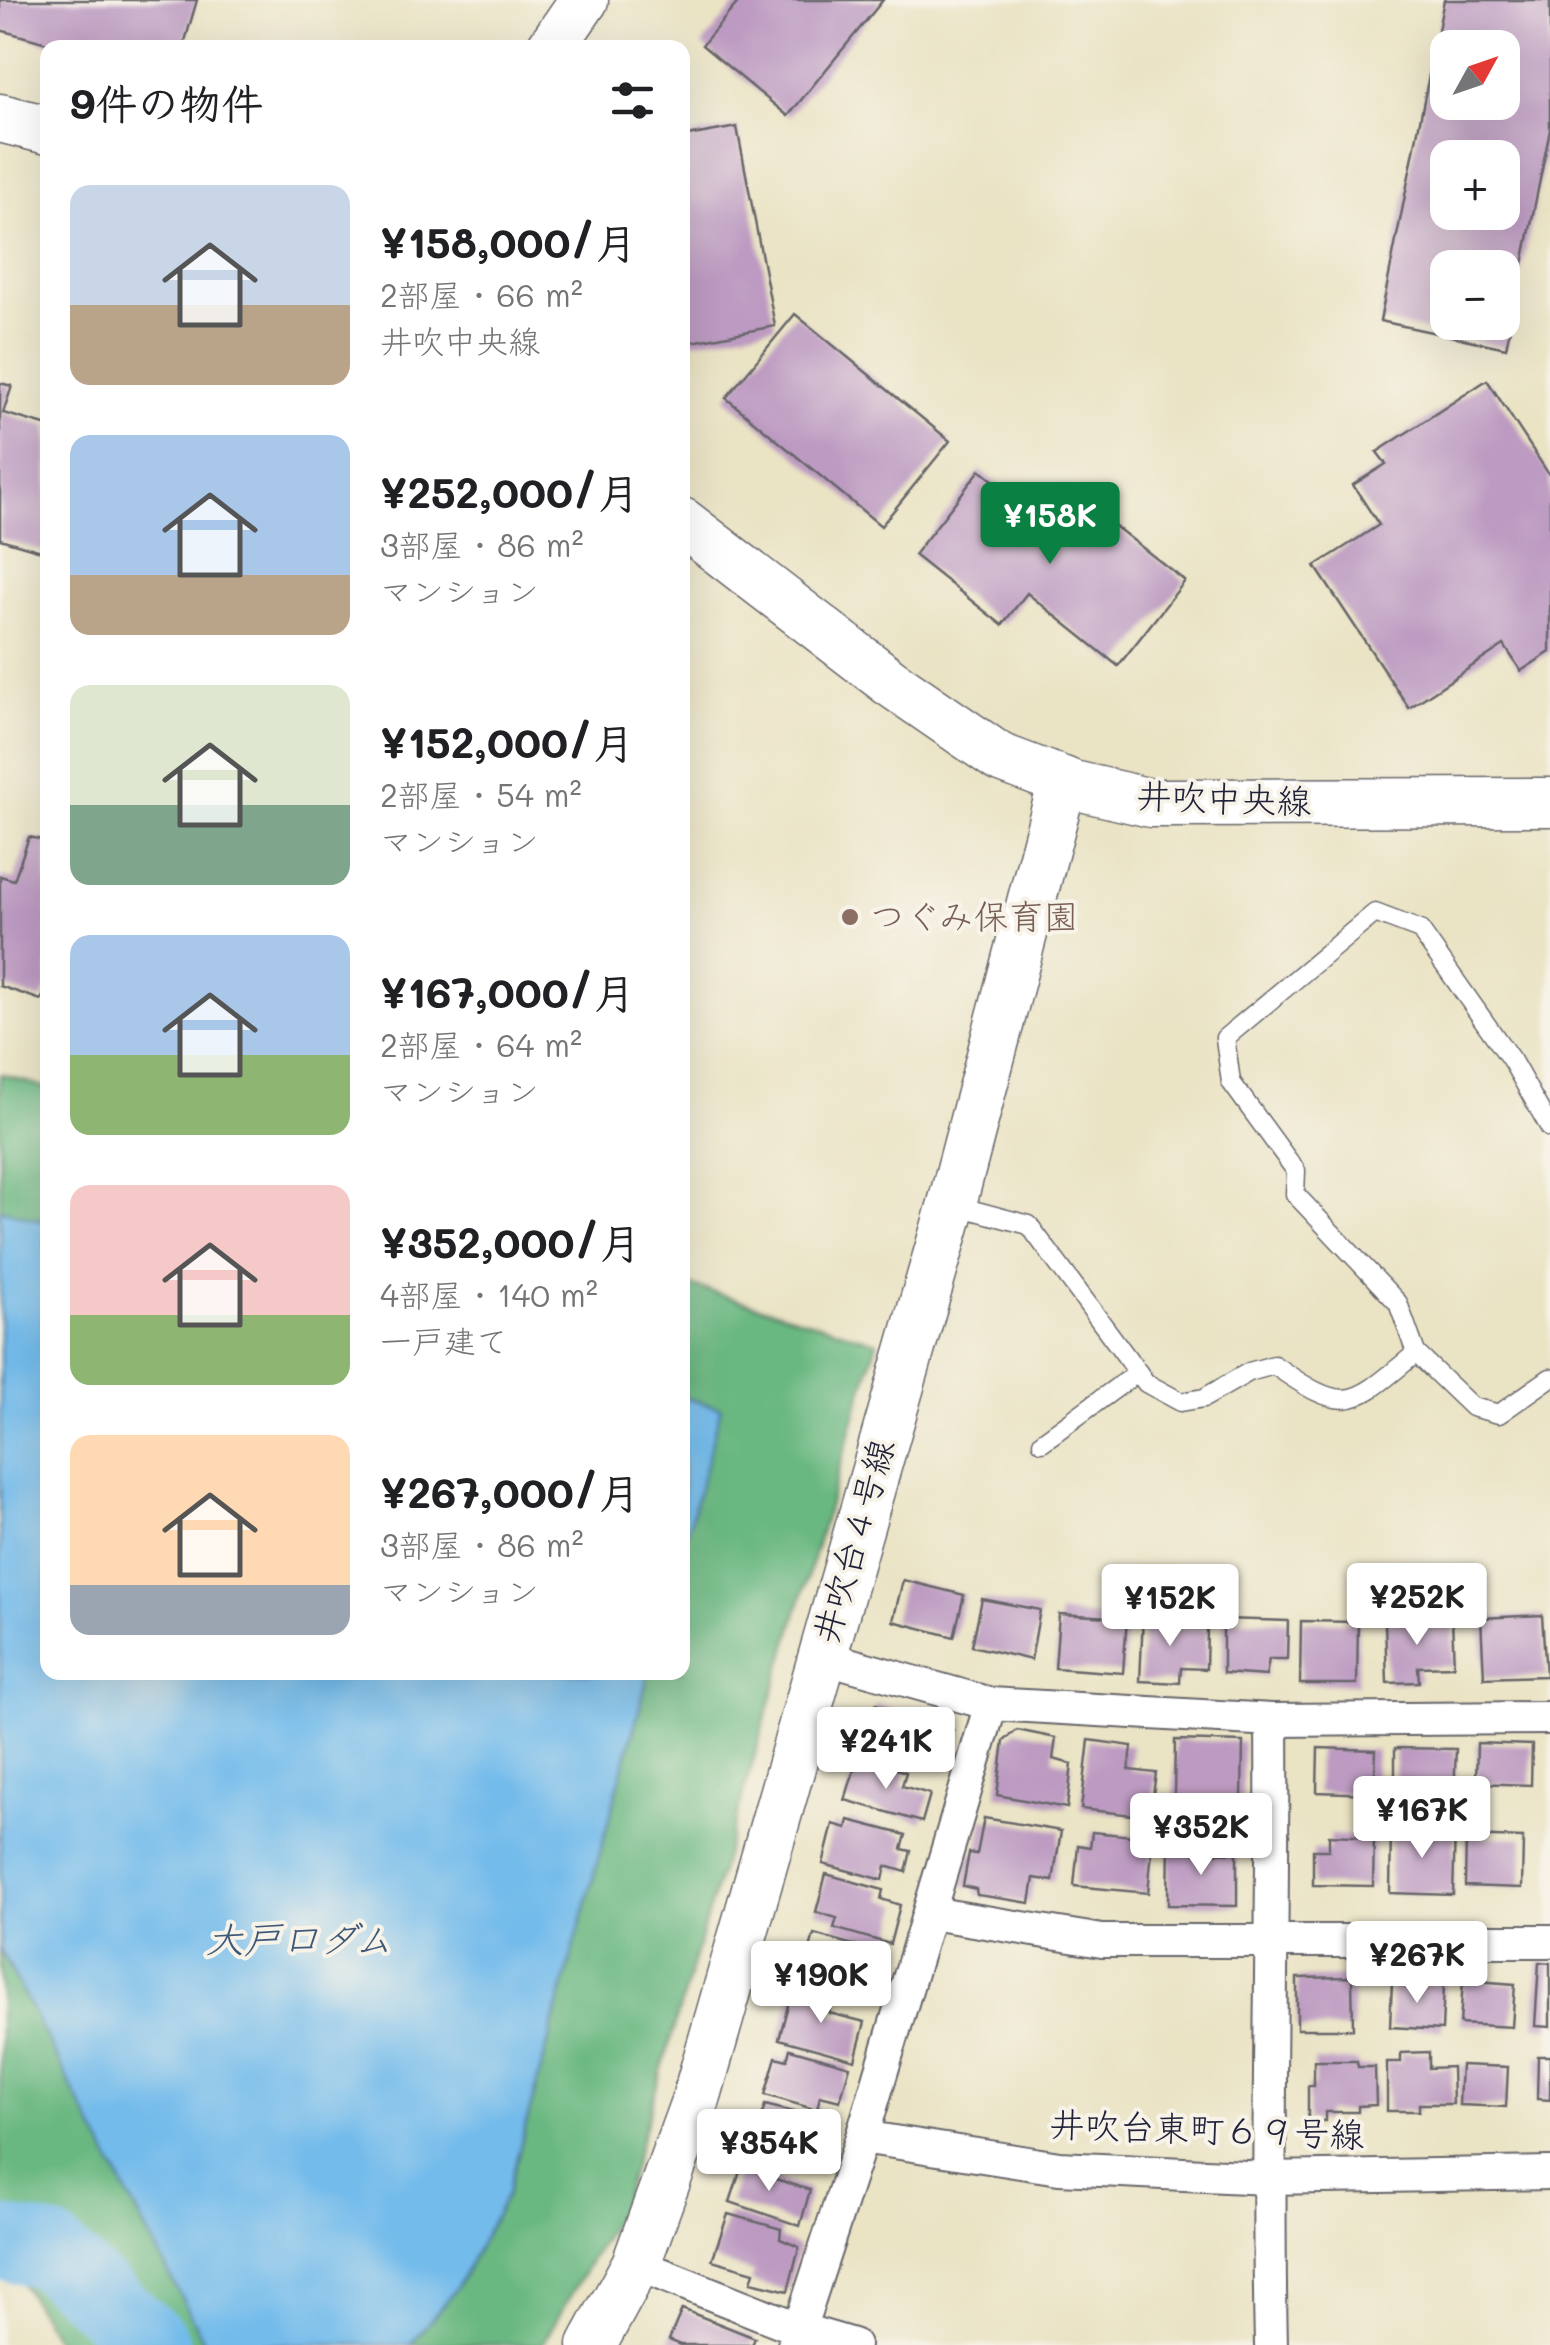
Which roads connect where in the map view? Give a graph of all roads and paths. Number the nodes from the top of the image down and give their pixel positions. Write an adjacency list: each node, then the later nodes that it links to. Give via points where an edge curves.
1 (584, 0): 2 (street)
2 (557, 40)
3 (0, 118): 4 (street)
4 (40, 128)
5 (690, 528): 6 (street, 井吹中央線, via 999,757)
6 (1063, 781): 7 (street, 井吹中央線, via 1151,802); 9 (street, 井吹台４号線)
7 (1550, 802)
8 (1550, 1128): 10 (lane, via 1512,1061 1420,930 1375,913 1225,1038 1231,1082 1296,1171 1296,1194 1398,1303)
9 (952, 1204): 11 (lane, via 1029,1224); 14 (street, 井吹台４号線)
10 (1416, 1353): 11 (lane, via 1362,1398 1329,1400 1274,1365 1181,1402); 12 (lane, via 1472,1407 1499,1414)
11 (1138, 1372): 13 (lane)
12 (1550, 1378)
13 (1042, 1442)
14 (820, 1656): 15 (street); 24 (street, 井吹台４号線, via 696,2100)
15 (991, 1704): 17 (street); 18 (street)
16 (1550, 1718): 17 (street)
17 (1272, 1720): 19 (street)
18 (930, 1913): 19 (street, via 1102,1941); 21 (street)
19 (1274, 1942): 20 (street); 23 (street)
20 (1550, 1942)
21 (862, 2137): 23 (street, 井吹台東町６９号線, via 1059,2168); 25 (street)
22 (1550, 2173): 23 (street, 井吹台東町６９号線)
23 (1267, 2178): 28 (street)
24 (636, 2264): 25 (street); 26 (street, 井吹台４号線)
25 (798, 2338): 27 (street)
26 (592, 2345)
27 (853, 2345)
28 (1271, 2345)

